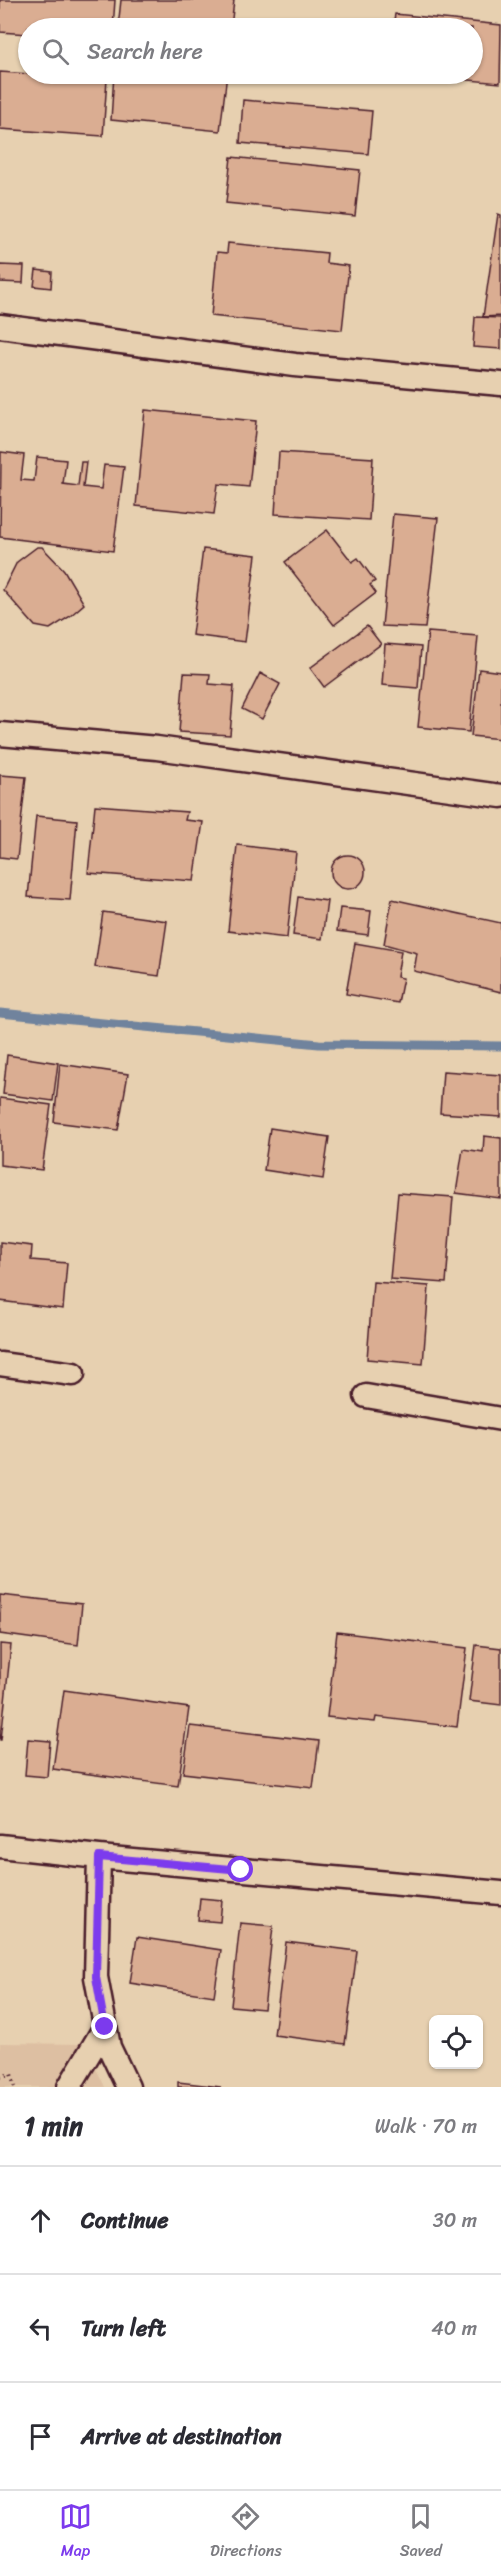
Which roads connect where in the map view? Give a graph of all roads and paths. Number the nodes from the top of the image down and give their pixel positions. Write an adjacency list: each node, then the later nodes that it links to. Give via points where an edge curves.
1 (0, 326): 2 (street, via 295,365)
2 (501, 384)
3 (0, 734): 4 (street, via 157,748)
4 (501, 796)
5 (0, 1364): 6 (street)
6 (72, 1374)
7 (366, 1396): 8 (street)
8 (501, 1419)
9 (0, 1845): 10 (street)
10 (99, 1857): 11 (street); 12 (street, via 96,1977)
11 (501, 1893)
12 (105, 2027): 15 (street); 16 (street, via 109,2047)
13 (0, 2078): 14 (path, via 10,2074)
14 (15, 2087)
15 (69, 2087)
16 (128, 2087)

